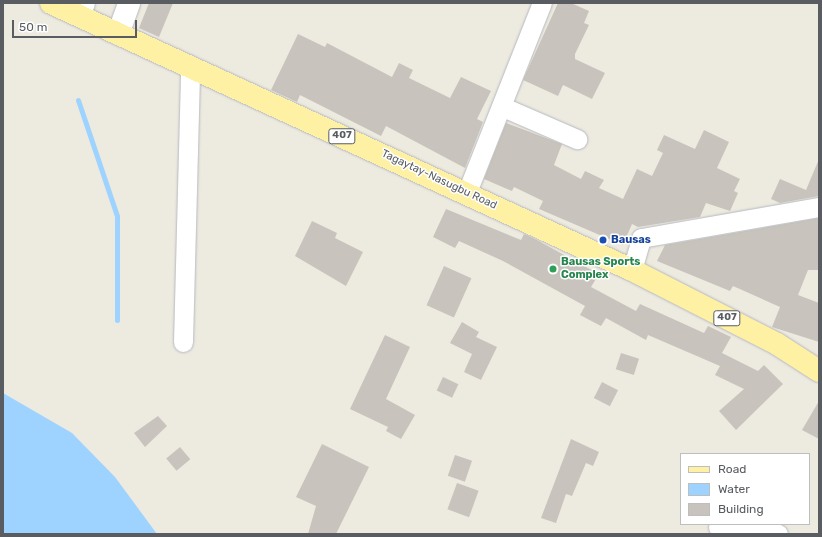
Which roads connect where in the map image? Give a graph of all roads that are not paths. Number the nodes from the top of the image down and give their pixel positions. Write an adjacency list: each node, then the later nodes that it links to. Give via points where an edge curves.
1 (51, 3): 4 (main road, Tagaytay-Nasugbu Road / 407)
2 (129, 3): 5 (street)
3 (542, 3): 7 (street)
4 (82, 10): 5 (main road, Tagaytay-Nasugbu Road / 407)
5 (118, 34): 6 (main road, Tagaytay-Nasugbu Road / 407)
6 (190, 67): 9 (main road, Tagaytay-Nasugbu Road / 407); 12 (street)
7 (503, 107): 8 (street); 9 (street)
8 (577, 139)
9 (467, 192): 11 (main road, Tagaytay-Nasugbu Road / 407)
10 (819, 207): 11 (street, via 641,238)
11 (632, 270): 13 (main road, Tagaytay-Nasugbu Road / 407, via 777,344)
12 (183, 342)
13 (819, 371)
14 (718, 528): 15 (street, via 767,529)
15 (778, 534)

